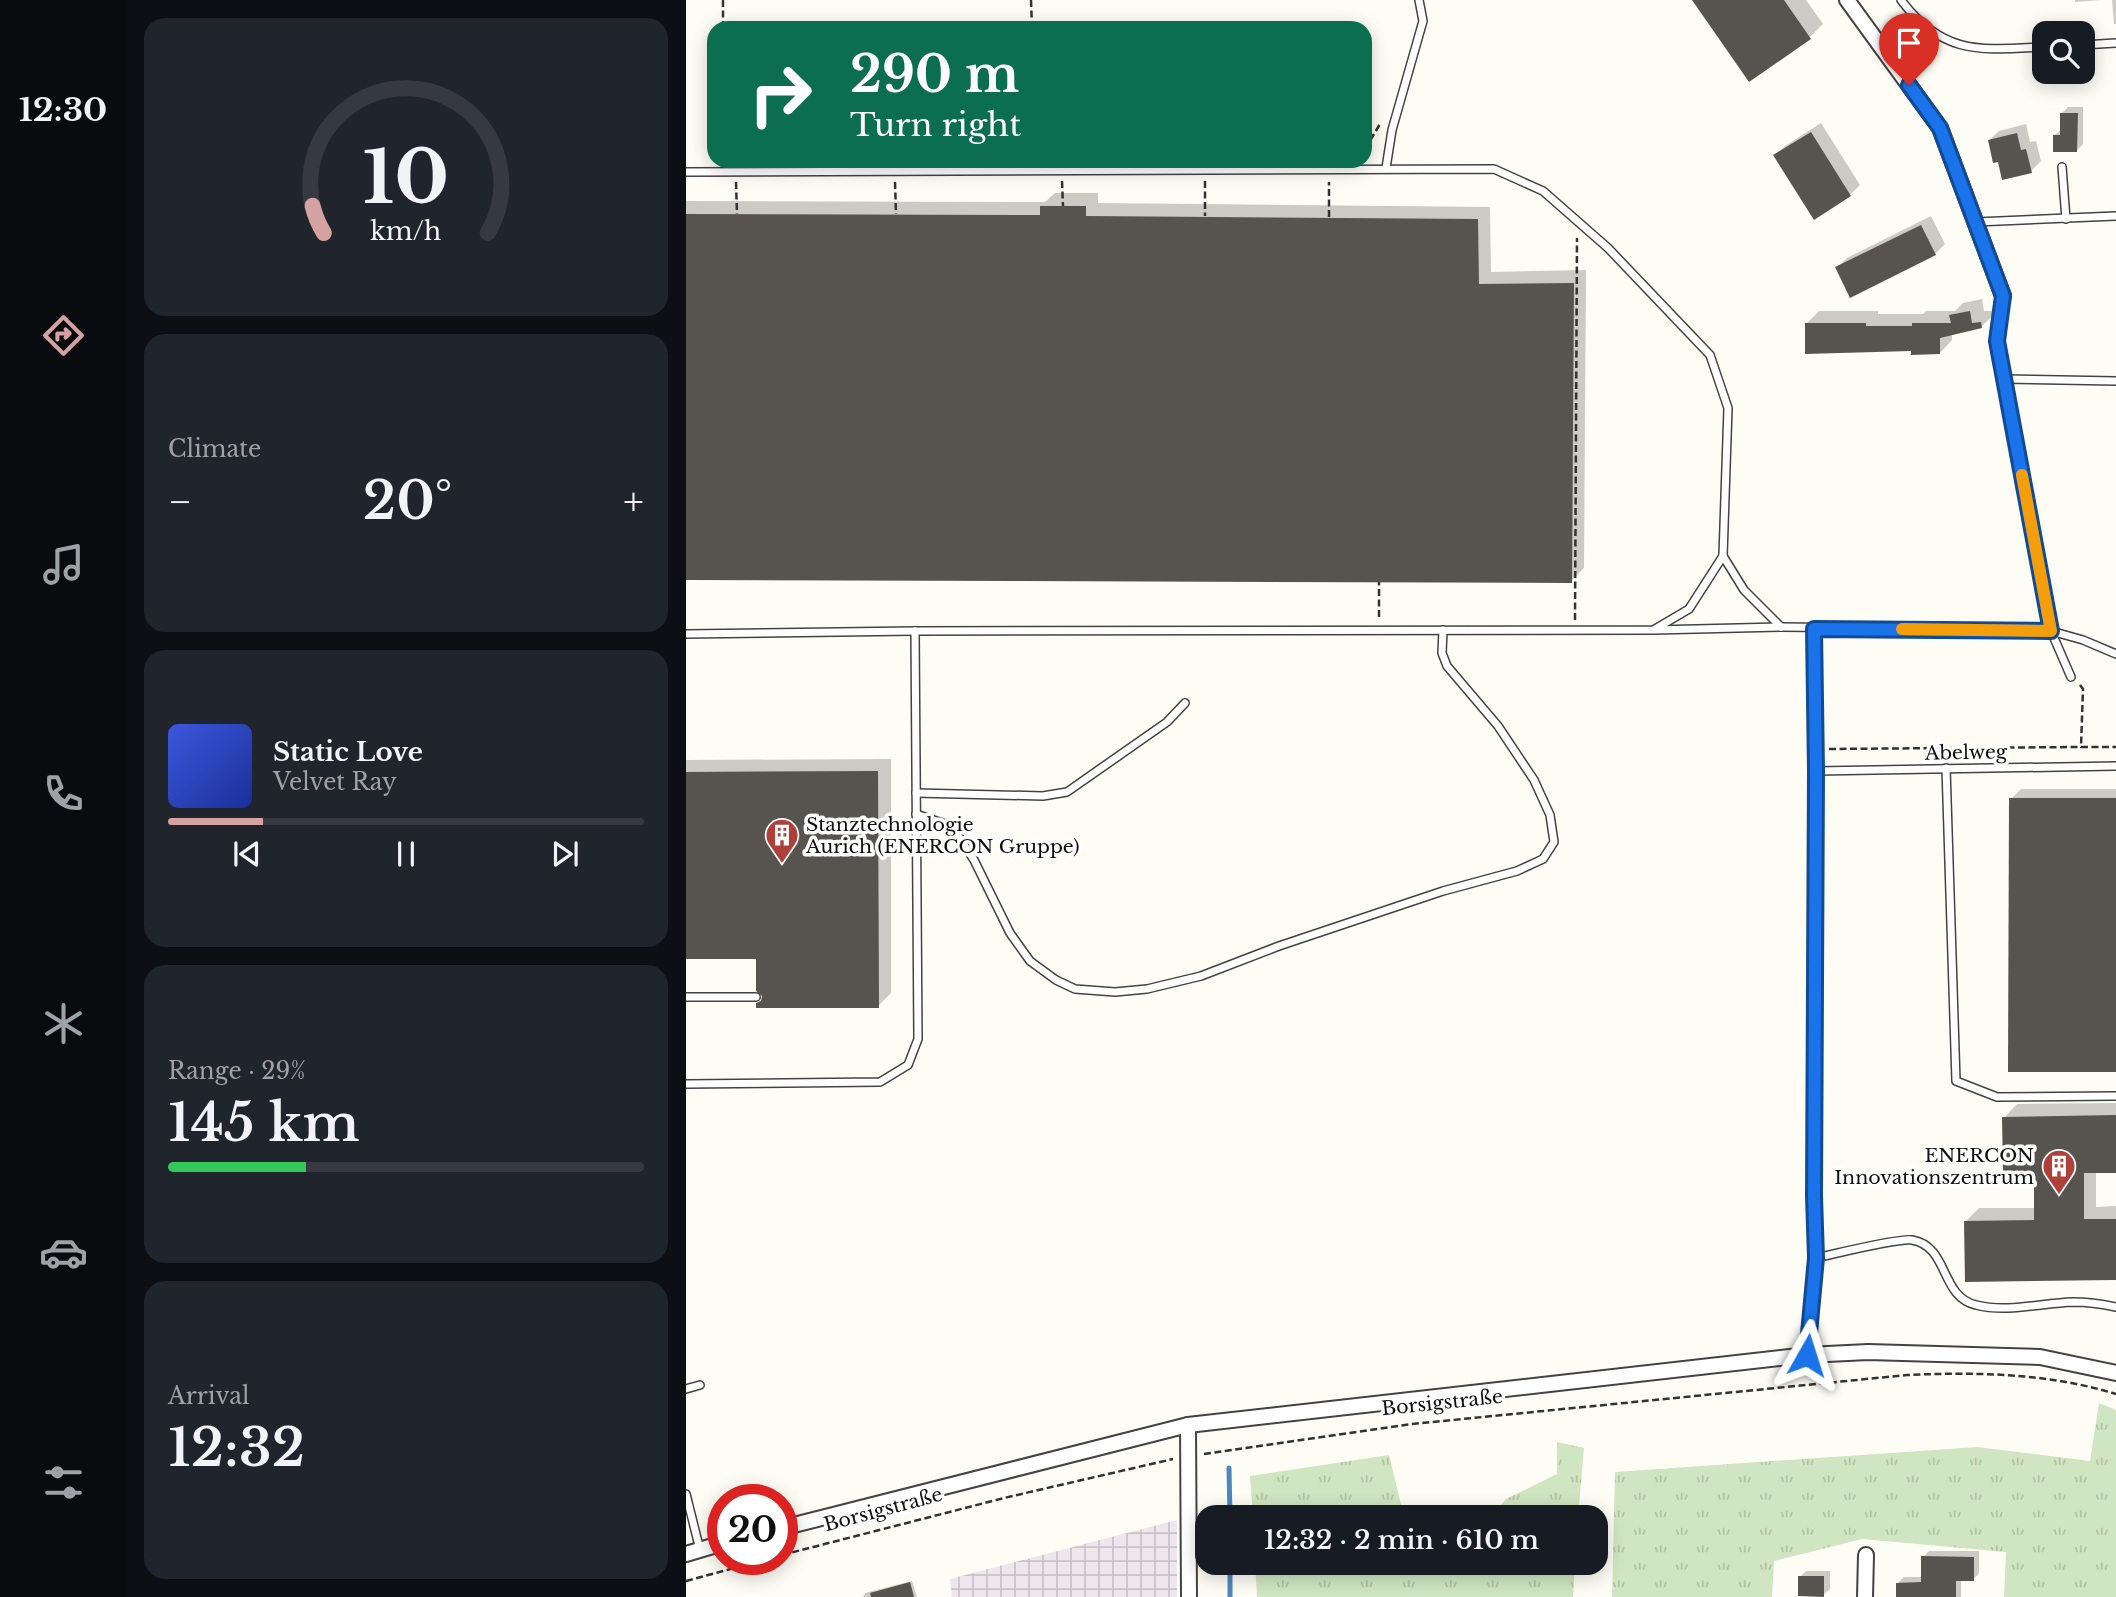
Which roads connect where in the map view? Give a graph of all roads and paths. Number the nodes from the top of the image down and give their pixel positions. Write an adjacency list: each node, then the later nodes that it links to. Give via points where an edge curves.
1 (723, 0): 6 (path)
2 (1031, 0): 7 (path)
3 (1419, 0): 12 (lane, via 1423,21)
4 (1847, 0): 27 (street, via 1940,128)
5 (1901, 0): 10 (lane, via 1913,17 1946,41 1983,50)
6 (723, 21)
7 (1032, 21)
8 (2116, 43): 9 (lane)
9 (2095, 44)
10 (2032, 48)
11 (2062, 167): 25 (lane)
12 (1386, 168): 13 (lane); 26 (lane, via 1494,169 1543,191)
13 (1329, 169): 15 (lane); 24 (path)
14 (1062, 170): 15 (lane); 16 (lane); 19 (path)
15 (1204, 170): 22 (path)
16 (895, 171): 18 (lane); 21 (path)
17 (686, 172): 18 (lane)
18 (736, 172): 20 (path)
19 (1063, 206)
20 (737, 214)
21 (896, 214)
22 (1205, 216)
23 (2116, 216): 25 (lane)
24 (1329, 217)
25 (2066, 219): 27 (lane)
26 (1577, 222): 31 (lane, via 1608,248 1710,355 1728,408); 36 (path)
27 (1975, 222): 28 (street)
28 (2003, 296): 29 (lane, via 1997,341)
29 (2004, 379): 30 (lane); 40 (lane)
30 (2116, 381)
31 (1723, 556): 33 (lane, via 1744,590); 37 (lane, via 1689,610)
32 (1379, 582): 39 (path)
33 (1782, 627): 34 (lane); 37 (lane)
34 (1814, 629): 40 (lane); 47 (lane)
35 (1444, 630): 36 (lane); 39 (lane); 52 (lane, via 1442,653 1447,666 1498,726 1534,780 1550,815 1554,842 1543,859 1517,871 1443,891 1201,976 1147,989 1075,989 1056,981 1023,952 959,837 945,824)
36 (1575, 630): 37 (lane)
37 (1654, 630)
38 (915, 631): 39 (lane); 41 (lane); 51 (lane)
39 (1379, 631)
40 (2051, 631): 42 (lane); 43 (lane)
41 (686, 634)
42 (2116, 654)
43 (2071, 677): 45 (path, via 2083,689)
44 (1185, 703): 51 (lane, via 1167,722 1067,792 1043,796)
45 (2081, 747): 46 (path); 47 (path)
46 (2116, 747)
47 (1816, 749): 50 (lane)
48 (2116, 766): 49 (lane, Abelweg)
49 (1947, 768): 50 (lane, Abelweg); 56 (lane, via 1956,1081 1997,1097)
50 (1816, 771): 57 (lane)
51 (916, 793): 52 (lane)
52 (916, 814): 55 (lane, via 918,1039 908,1065 880,1082)
53 (686, 997): 54 (lane)
54 (756, 998)
55 (686, 1084)
56 (2116, 1096)
57 (1816, 1258): 58 (lane, via 1909,1239 1926,1244 1938,1256 1953,1291 1972,1305 1996,1308 2073,1302); 59 (lane)
58 (2116, 1307)
59 (1807, 1355): 60 (street, Borsigstraße, via 1868,1352 2040,1357); 64 (street, Borsigstraße)
60 (2116, 1373)
61 (700, 1385): 62 (lane)
62 (686, 1389)
63 (2116, 1394): 65 (path, Borsigstraße, via 2030,1376 1907,1376 1412,1424)
64 (1188, 1425): 65 (street); 67 (street, Borsigstraße)
65 (1188, 1456): 68 (path, Borsigstraße); 73 (street)
66 (686, 1494): 69 (lane)
67 (798, 1524)
68 (798, 1551)
69 (693, 1552)
70 (1866, 1555): 74 (street)
71 (708, 1575): 72 (path)
72 (686, 1581)
73 (1189, 1597)
74 (1865, 1597)

